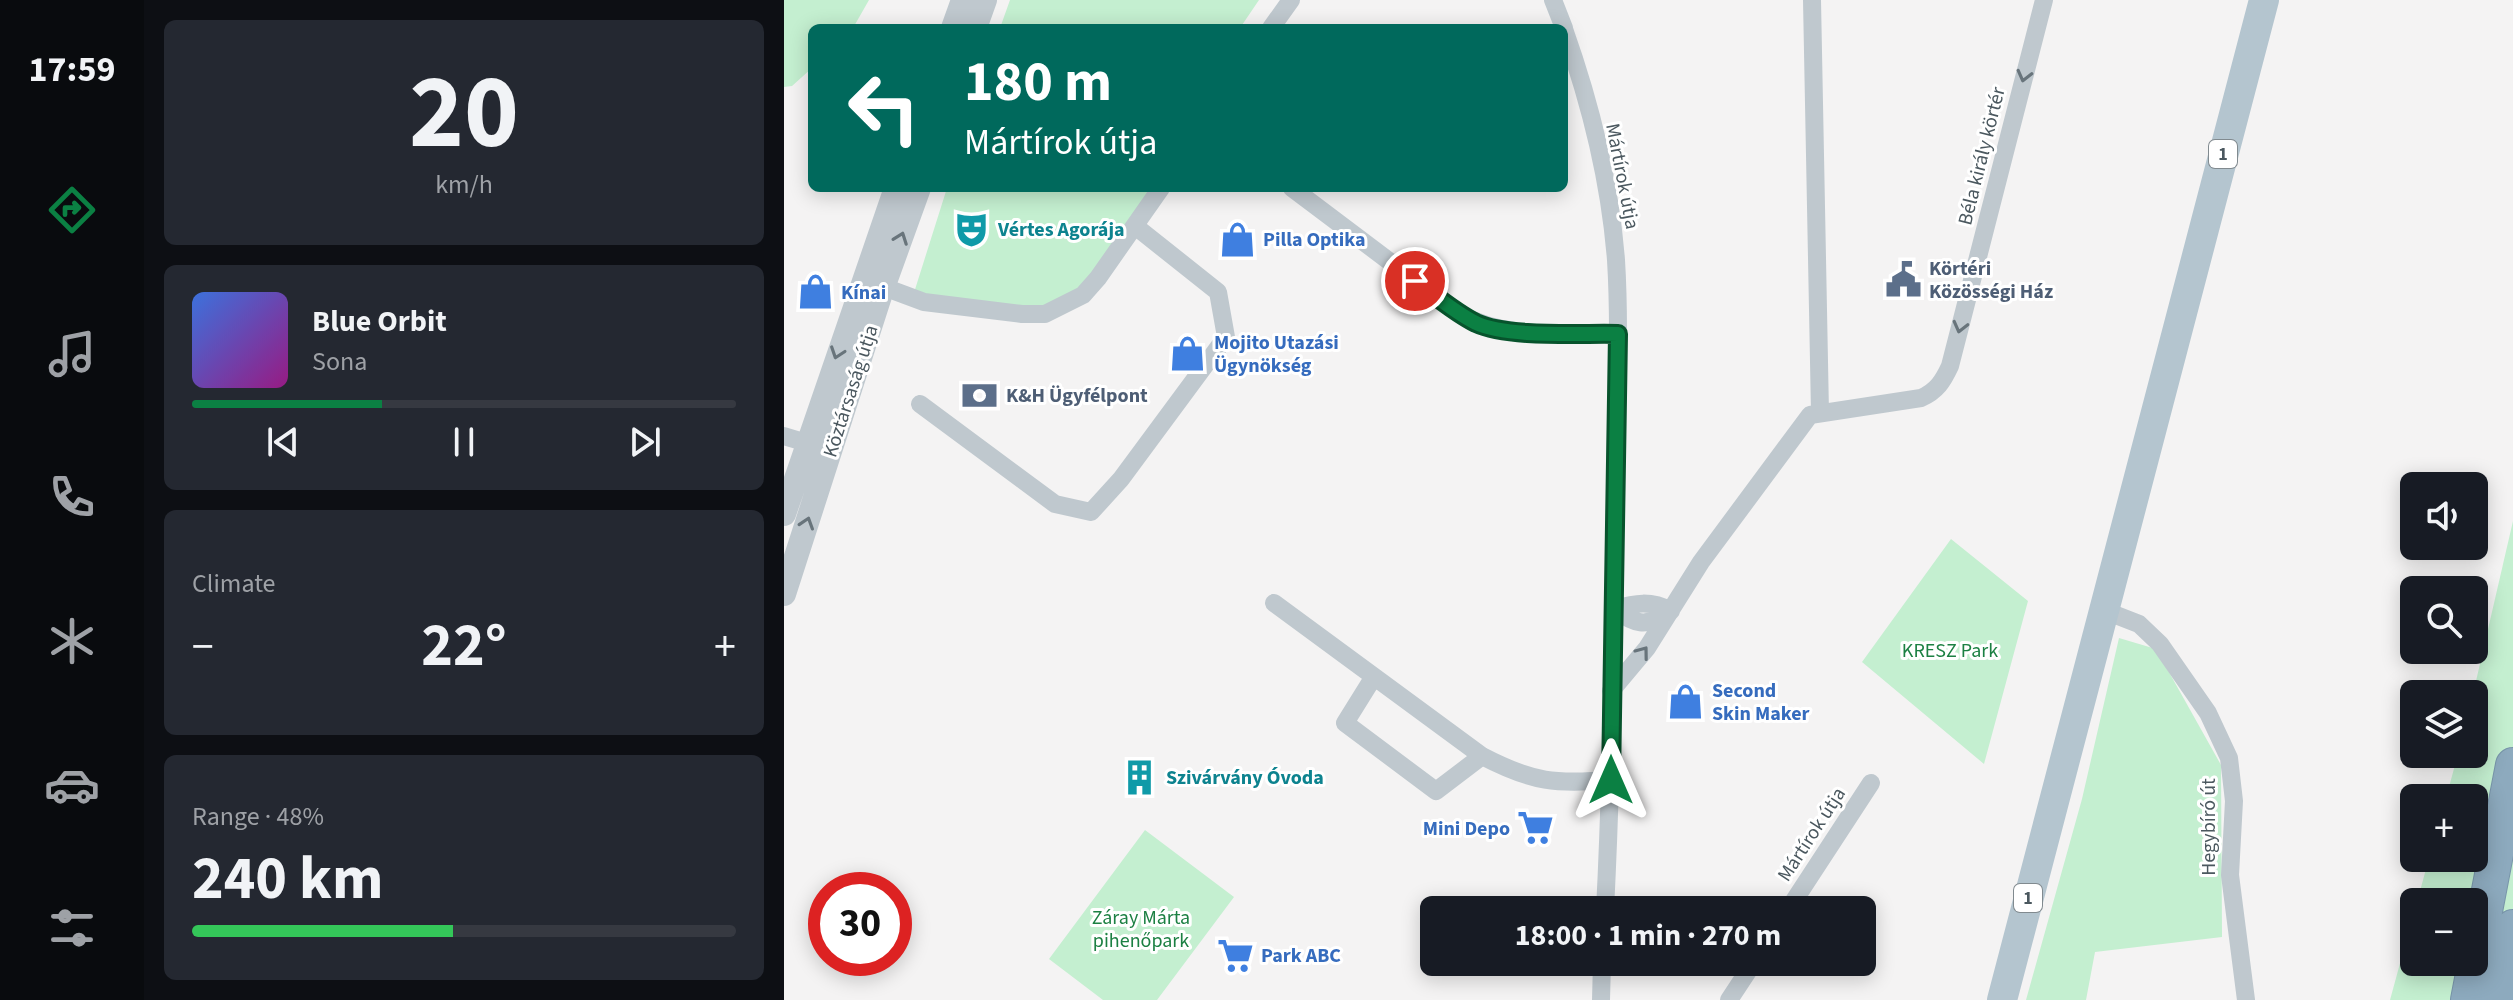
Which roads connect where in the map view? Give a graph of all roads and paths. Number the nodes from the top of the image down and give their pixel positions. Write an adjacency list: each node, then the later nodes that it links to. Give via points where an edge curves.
1 (963, 0): 8 (street)
2 (985, 0): 9 (street)
3 (1291, 0): 10 (street)
4 (1553, 0): 11 (street, Mártírok útja)
5 (1812, 0): 21 (street)
6 (2044, 0): 21 (street, Béla király körtér, one-way to 21, via 1942,382 1921,398)
7 (2264, 0): 28 (main road, 1)
8 (954, 24)
9 (976, 24)
10 (1274, 24)
11 (1562, 24)
12 (1568, 40): 19 (street, Mártírok útja, via 1608,201)
13 (895, 192): 18 (street, Köztársaság útja)
14 (917, 192): 18 (street, Köztársaság útja, one-way to 14)
15 (1158, 192): 17 (street)
16 (1297, 192): 19 (street, via 1479,324 1500,330)
17 (1135, 226): 18 (street, via 1083,295 1045,314 924,302); 20 (street, via 1218,292 1226,337 1091,512 1055,504)
18 (873, 283): 22 (street, Köztársaság útja, one-way to 22); 23 (street, Köztársaság útja)
19 (1618, 334): 27 (street, Mártírok útja)
20 (920, 404)
21 (1820, 413): 29 (street, via 1810,415)
22 (795, 439): 23 (street); 24 (street, Köztársaság útja)
23 (830, 451): 25 (street, Köztársaság útja, one-way to 23)
24 (784, 514)
25 (784, 594)
26 (1274, 603): 30 (street)
27 (1614, 609): 29 (street, via 1632,622 1655,622); 31 (street, Mártírok útja)
28 (2103, 610): 43 (main road, 1); 44 (street, Hegybíró út, via 2139,624 2160,644 2208,713 2229,758 2234,801 2230,875)
29 (1671, 611): 31 (street, one-way to 29)
30 (1373, 678): 32 (street); 32 (street, via 1345,723 1436,791)
31 (1611, 691): 34 (street, Mártírok útja)
32 (1482, 756): 34 (street, via 1535,779 1562,784)
33 (2513, 765): 45 (highway)
34 (1611, 780): 36 (street, Mártírok útja)
35 (1871, 783): 37 (street, Mártírok útja)
36 (1606, 896)
37 (1797, 896)
38 (2513, 927): 46 (highway)
39 (1602, 976): 41 (street)
40 (1745, 976): 42 (street)
41 (1601, 1000)
42 (1729, 1000)
43 (2002, 1000)
44 (2246, 1000)
45 (2468, 1000)
46 (2499, 1000)

